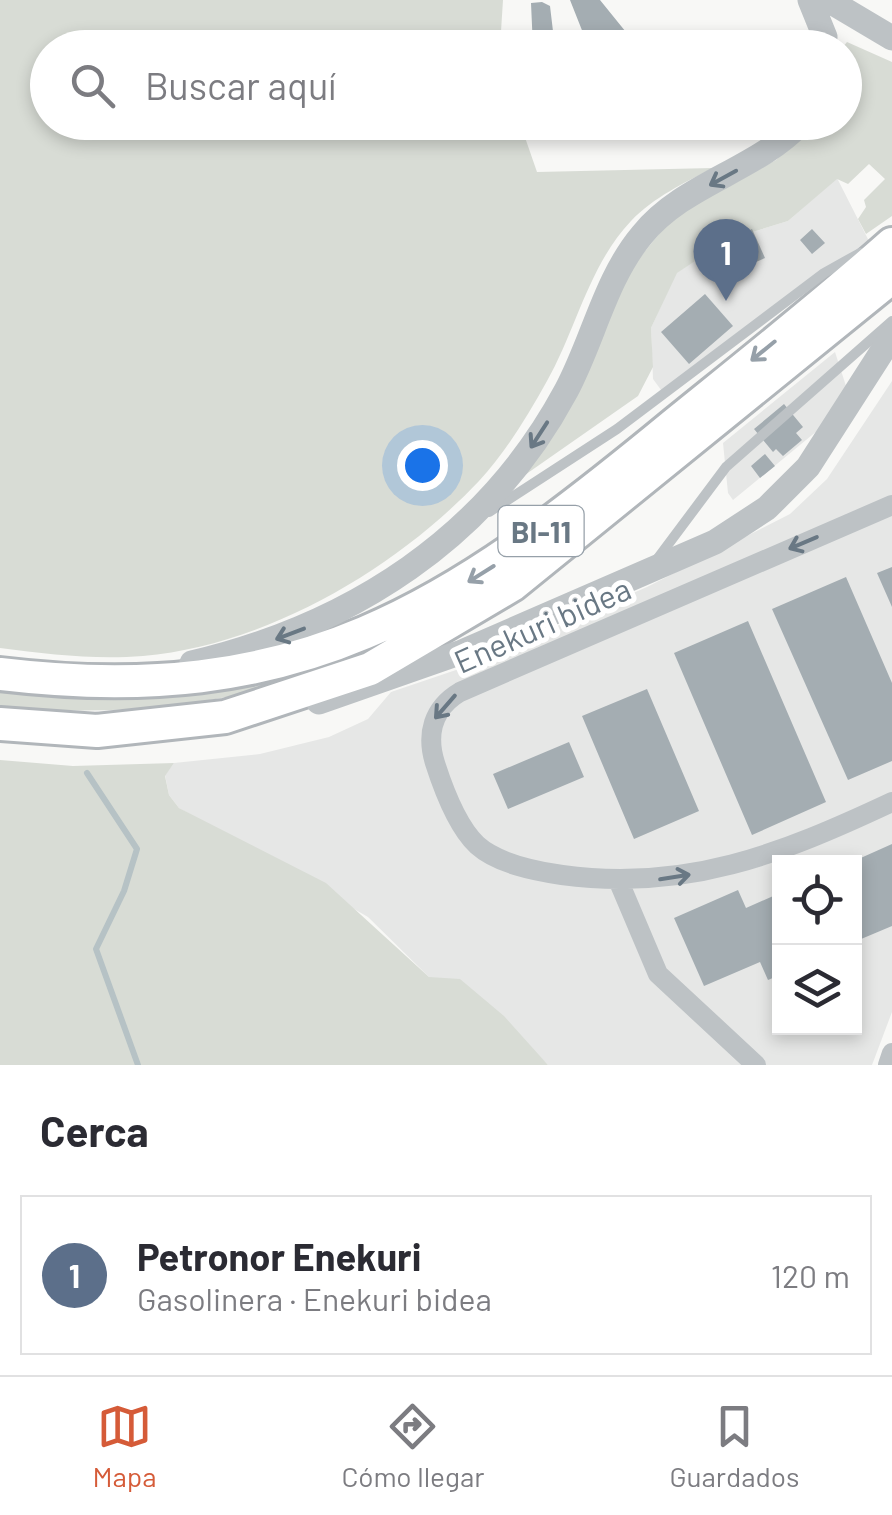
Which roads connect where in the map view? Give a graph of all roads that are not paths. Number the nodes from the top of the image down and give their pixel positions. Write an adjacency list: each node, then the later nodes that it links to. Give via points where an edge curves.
1 (810, 0): 3 (street)
2 (828, 0): 4 (street)
3 (821, 30)
4 (882, 32)
5 (780, 140): 12 (street, one-way to 12, via 674,204 642,234 538,438)
6 (892, 240): 12 (lane, via 824,273 617,429); 15 (main road, BI-11, one-way to 15, via 572,508 445,595 350,640 282,662 213,677)
7 (892, 277): 16 (main road, BI-11, via 496,595 370,669)
8 (892, 320): 13 (lane, via 726,467)
9 (892, 336): 10 (street)
10 (882, 365): 13 (street, via 808,468 767,508 715,542)
11 (892, 505): 19 (street, Enekuri bidea, one-way to 19, via 444,702 430,737 436,765 476,844 539,872)
12 (462, 530): 15 (street, one-way to 15, via 377,592 309,627)
13 (644, 573): 16 (street, via 371,687)
14 (0, 674): 15 (main road, BI-11)
15 (122, 681)
16 (225, 717): 17 (main road, BI-11, via 98,731)
17 (0, 724)
18 (892, 802): 19 (street, Enekuri bidea, one-way to 18, via 731,866)
19 (620, 882): 21 (street, via 658,974)
20 (892, 1053): 22 (street)
21 (756, 1065)
22 (888, 1065)

